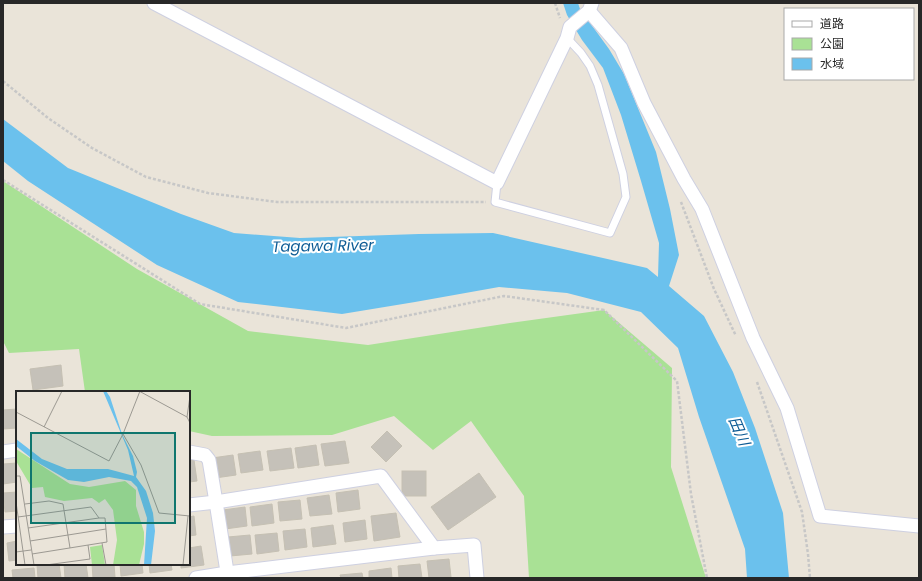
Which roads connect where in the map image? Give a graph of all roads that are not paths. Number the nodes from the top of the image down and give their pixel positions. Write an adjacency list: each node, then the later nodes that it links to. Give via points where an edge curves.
1 (154, 3): 4 (street)
2 (591, 7): 3 (street); 11 (street, via 621,48 644,103 702,210 753,338 787,408 820,516)
3 (569, 32): 4 (street); 4 (lane, via 590,66 598,85 623,174 626,197 610,233 495,202)
4 (497, 183)
5 (16, 450): 6 (street)
6 (3, 452)
7 (190, 452): 8 (street, via 205,455 209,460)
8 (216, 502): 9 (street); 13 (street, via 381,476); 14 (street)
9 (190, 505)
10 (16, 526): 12 (street)
11 (919, 526)
12 (3, 528)
13 (434, 548): 14 (street); 16 (street, via 474,545)
14 (228, 576): 15 (street)
15 (196, 578)
16 (477, 578)

